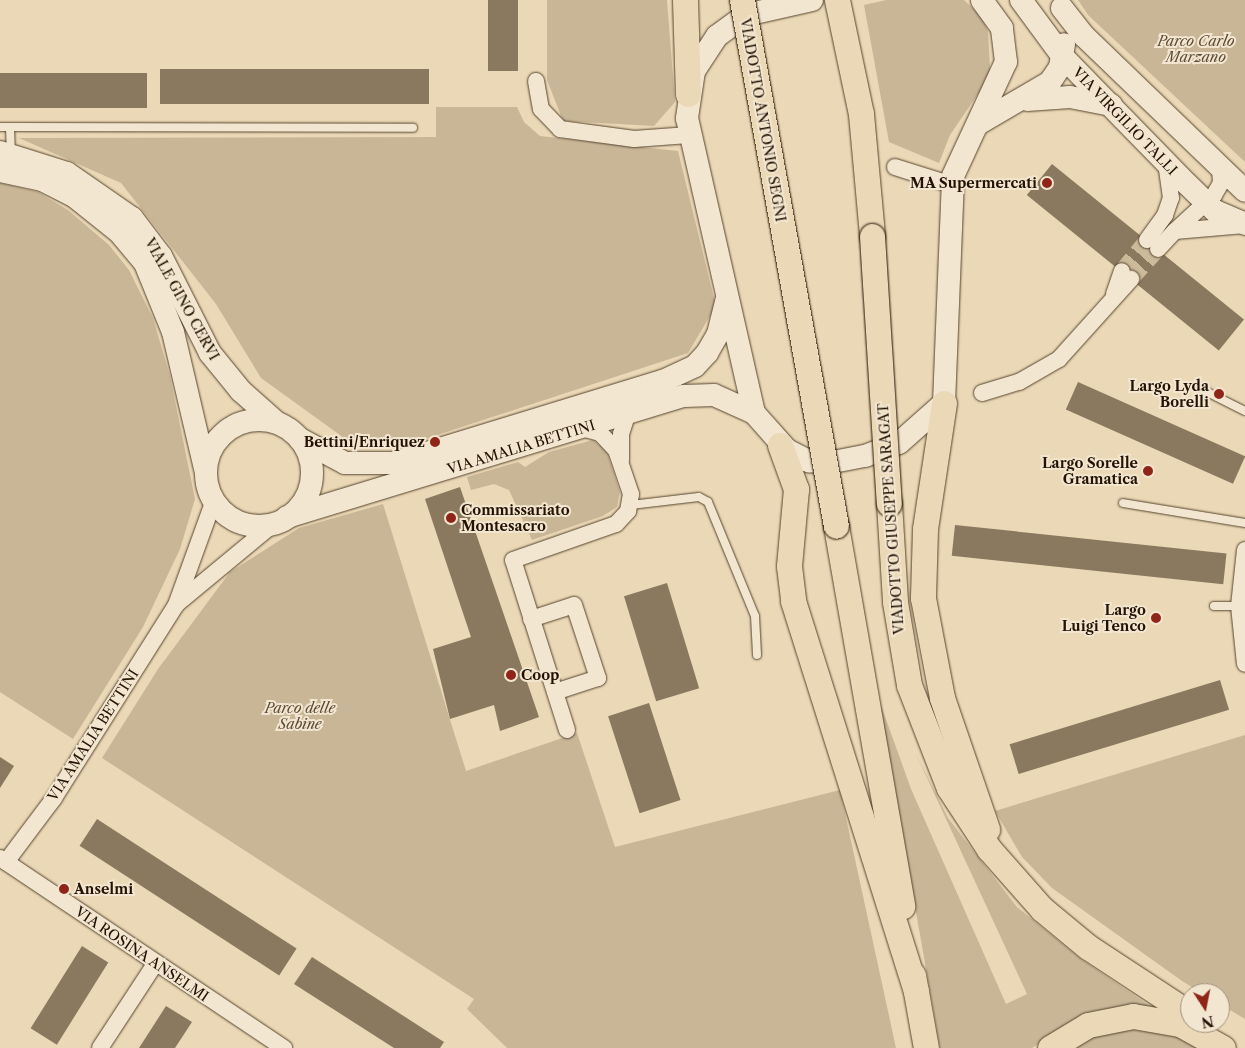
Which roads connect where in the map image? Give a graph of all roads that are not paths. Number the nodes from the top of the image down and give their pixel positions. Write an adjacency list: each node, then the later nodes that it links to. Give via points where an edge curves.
1 (685, 0): 10 (main road)
2 (742, 0): 58 (main road, VIADOTTO ANTONIO SEGNI, bridge)
3 (812, 0): 10 (street, via 754,12 732,22 701,58)
4 (837, 0): 56 (main road, VIADOTTO GIUSEPPE SARAGAT, bridge, via 862,114 899,632 914,703 949,788)
5 (982, 0): 13 (street, via 1000,24 1007,56 999,84)
6 (1021, 0): 8 (street, VIA VIRGILIO TALLI)
7 (1059, 4): 8 (street); 21 (street, via 1084,36)
8 (1063, 57): 11 (street, via 1050,82); 12 (street, VIA VIRGILIO TALLI)
9 (536, 81): 17 (street, via 541,110 560,129 634,139)
10 (688, 94): 17 (street)
11 (1016, 103): 12 (street, via 1059,97); 13 (street)
12 (1111, 105): 18 (street, VIA VIRGILIO TALLI)
13 (977, 125): 22 (street, via 960,155)
14 (0, 127): 15 (lane)
15 (10, 127): 16 (lane); 19 (lane)
16 (414, 128)
17 (689, 135): 28 (street)
18 (1161, 155): 24 (street, VIA VIRGILIO TALLI); 26 (street, via 1170,176 1171,198 1153,244)
19 (4, 159): 35 (street, VIALE GINO CERVI, via 77,179 132,218 165,263 210,353 241,391); 40 (street, VIALE GINO CERVI, via 75,197 119,232 145,263 177,346)
20 (895, 167): 22 (street)
21 (1220, 168): 23 (street); 24 (street, via 1221,184)
22 (952, 185): 31 (street)
23 (1245, 191)
24 (1206, 203): 25 (street, VIA VIRGILIO TALLI); 26 (street)
25 (1245, 225): 26 (street)
26 (1175, 232)
27 (1127, 275): 30 (street, via 1059,359 1019,382)
28 (726, 298): 34 (street); 37 (street, via 718,334 707,353 695,366 663,381 394,463 345,463)
29 (1199, 388): 32 (lane)
30 (982, 393)
31 (944, 403): 38 (street, via 904,440 859,458 814,462); 56 (main road, via 923,541 926,624 942,698)
32 (1245, 411)
33 (628, 413): 34 (street, VIA AMALIA BETTINI, via 699,394 726,398); 36 (street, VIA AMALIA BETTINI); 39 (street, via 621,434)
34 (754, 413): 38 (street)
35 (276, 422): 37 (street); 40 (street, via 254,420 228,430 211,451)
36 (581, 428): 39 (street, via 604,435); 44 (street, VIA AMALIA BETTINI)
37 (300, 439): 44 (street, via 310,459 311,481 303,502)
38 (780, 445): 58 (main road, via 796,489 789,566 793,601)
39 (621, 460): 43 (street)
40 (206, 473): 41 (street)
41 (214, 500): 44 (street, via 241,522); 47 (street, VIA AMALIA BETTINI)
42 (1123, 503): 45 (lane)
43 (631, 505): 50 (street, via 616,524 513,560); 51 (lane, via 699,498 708,502 754,616)
44 (282, 520): 47 (street, VIA AMALIA BETTINI)
45 (1245, 523)
46 (1245, 550): 49 (street)
47 (176, 605): 55 (street, VIA AMALIA BETTINI, via 54,798)
48 (1214, 606): 49 (lane)
49 (1239, 606): 52 (street)
50 (531, 619): 53 (street); 53 (street, via 574,606 598,678)
51 (757, 655)
52 (1245, 664)
53 (555, 692): 54 (street)
54 (567, 730)
55 (3, 860): 57 (street, VIA ROSINA ANSELMI)
56 (1001, 864): 59 (main road, VIADOTTO GIUSEPPE SARAGAT, via 1058,923)
57 (155, 964): 61 (street); 62 (street, VIA ROSINA ANSELMI)
58 (916, 991): 63 (main road)
59 (1180, 1007)
60 (1220, 1033): 66 (main road)
61 (100, 1048)
62 (284, 1048)
63 (926, 1048)
64 (1050, 1048): 65 (main road, via 1088,1025 1133,1016 1180,1024)
65 (1223, 1048)
66 (1244, 1048)

